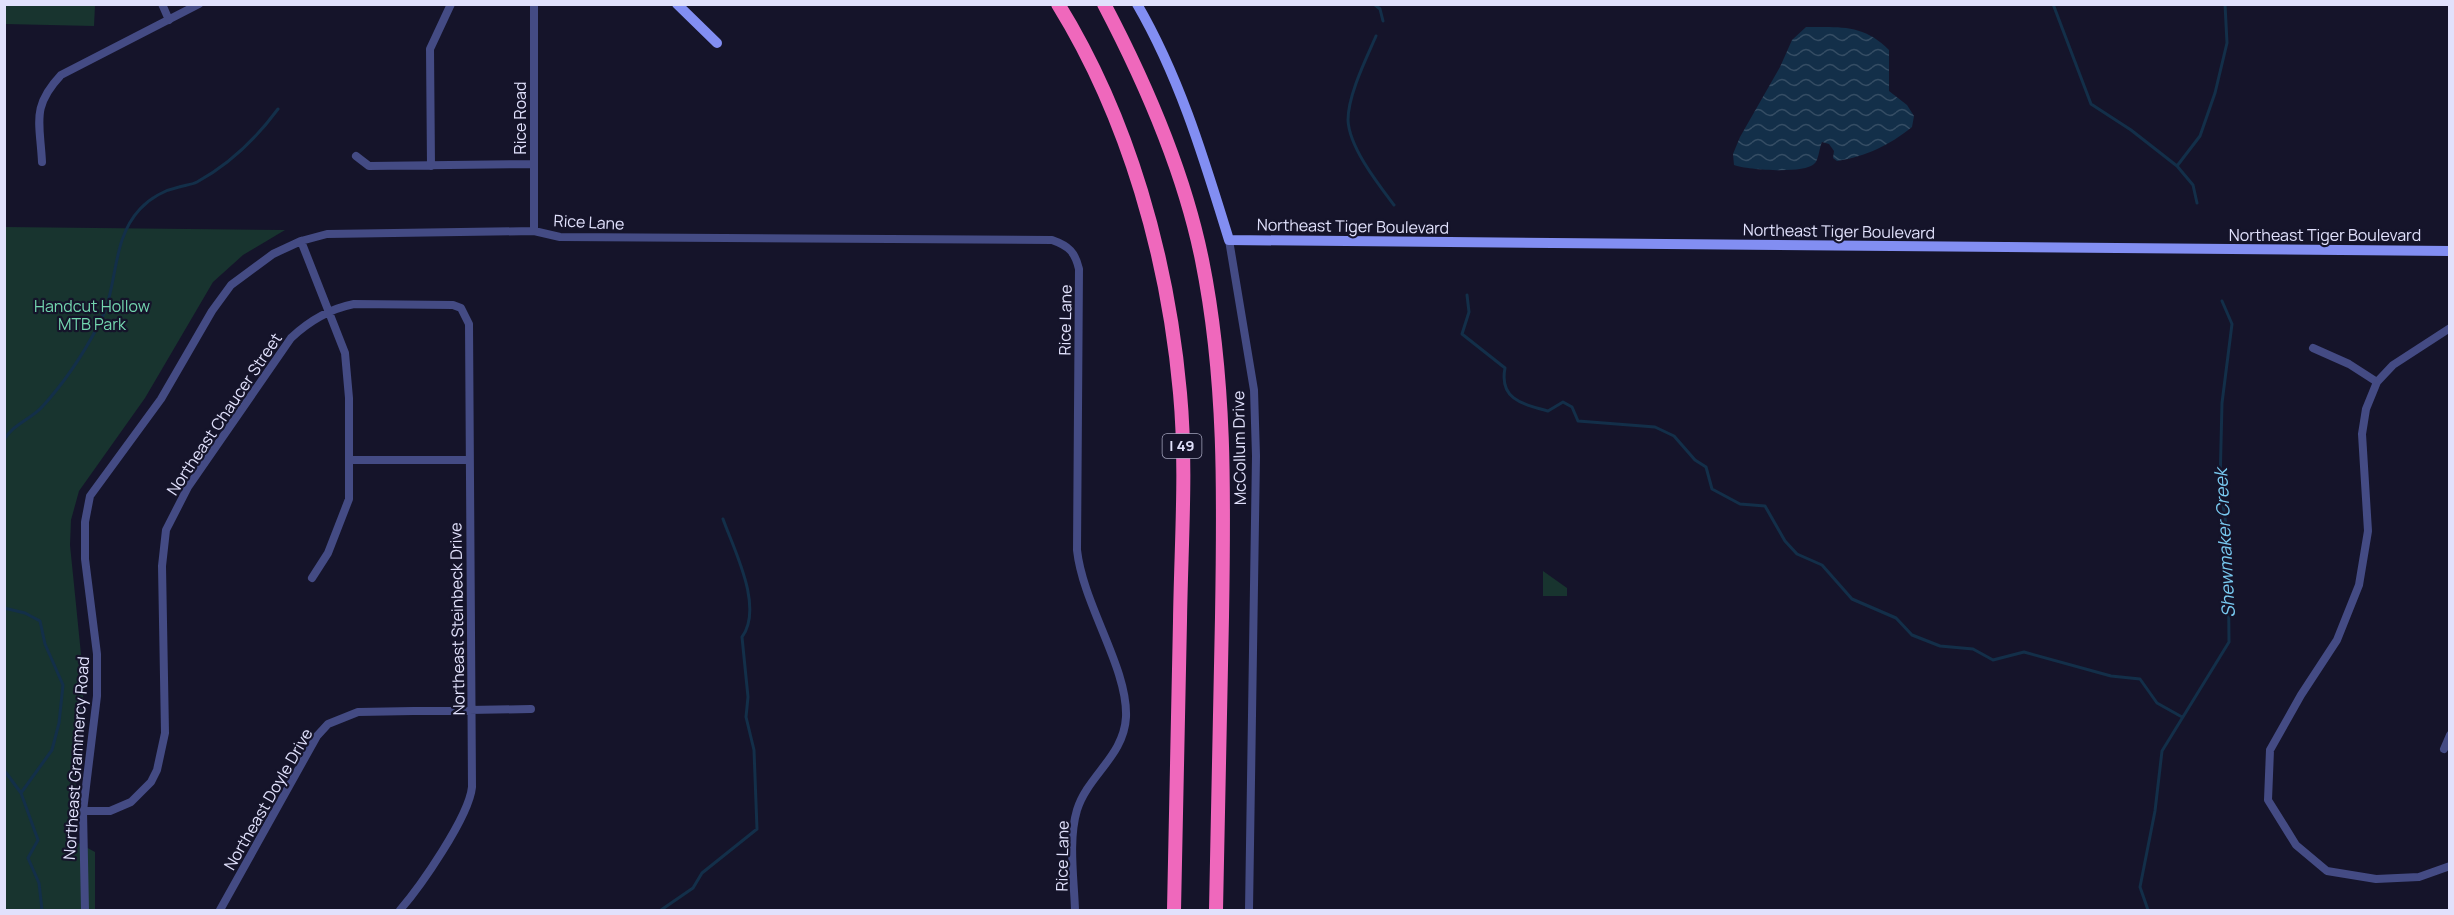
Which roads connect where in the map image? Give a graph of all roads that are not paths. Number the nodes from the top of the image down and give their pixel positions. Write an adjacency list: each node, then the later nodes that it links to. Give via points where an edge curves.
1 (162, 4): 9 (street)
2 (199, 4): 9 (street)
3 (451, 4): 14 (street, via 430,49)
4 (534, 4): 13 (street, Rice Road)
5 (677, 4): 10 (street)
6 (1058, 4): 37 (highway, I 49, via 1101,87 1130,161 1154,237 1170,315 1180,394 1182,474)
7 (1104, 4): 38 (highway, I 49, via 1156,112 1182,184 1202,258 1215,332 1224,482)
8 (1137, 4): 16 (street, McCollum Drive, via 1196,132)
9 (169, 20): 12 (street, via 81,63 61,75 45,92 39,114)
10 (717, 43)
11 (356, 156): 14 (street, via 369,166)
12 (42, 162)
13 (534, 164): 14 (street); 15 (street, Rice Road)
14 (431, 166)
15 (534, 231): 17 (street, Northeast Grammercy Road, via 327,234); 36 (street, Rice Lane, via 560,237 1052,240 1067,245 1076,256 1078,560 1086,594 1119,679 1126,717 1116,751 1077,809)
16 (1229, 240): 18 (street, Northeast Tiger Boulevard); 39 (street, McCollum Drive, via 1254,390 1256,456)
17 (301, 241): 20 (street); 31 (street, Northeast Grammercy Road, via 251,268 231,285 161,399 90,496 85,559 97,696)
18 (2450, 251)
19 (461, 308): 20 (street, Northeast Chaucer Street, via 446,303 354,304); 25 (street, Northeast Steinbeck Drive, via 469,324)
20 (328, 313): 24 (street, via 346,361); 31 (street, Northeast Chaucer Street, via 305,324 291,338 188,487 171,519 162,559 162,758 151,782 131,802 110,811)
21 (2450, 328): 23 (street, via 2393,365)
22 (2313, 348): 23 (street)
23 (2377, 382): 32 (street, via 2366,409 2362,434 2368,531 2359,585 2337,640 2270,750 2268,800 2296,845 2327,871 2376,879 2419,877)
24 (349, 460): 25 (street); 26 (street, via 349,499 328,553)
25 (468, 460): 28 (street, Northeast Steinbeck Drive)
26 (312, 578)
27 (531, 709): 28 (street, Northeast Doyle Drive)
28 (471, 710): 34 (street, Northeast Doyle Drive, via 358,712 328,724 317,736); 35 (street, Northeast Steinbeck Drive, via 469,802 418,889)
29 (2450, 735): 30 (street)
30 (2444, 749)
31 (83, 812): 33 (street, Northeast Grammercy Road)
32 (2450, 866)
33 (85, 910)
34 (220, 910)
35 (400, 910)
36 (1075, 910)
37 (1174, 910)
38 (1216, 910)
39 (1249, 910)

